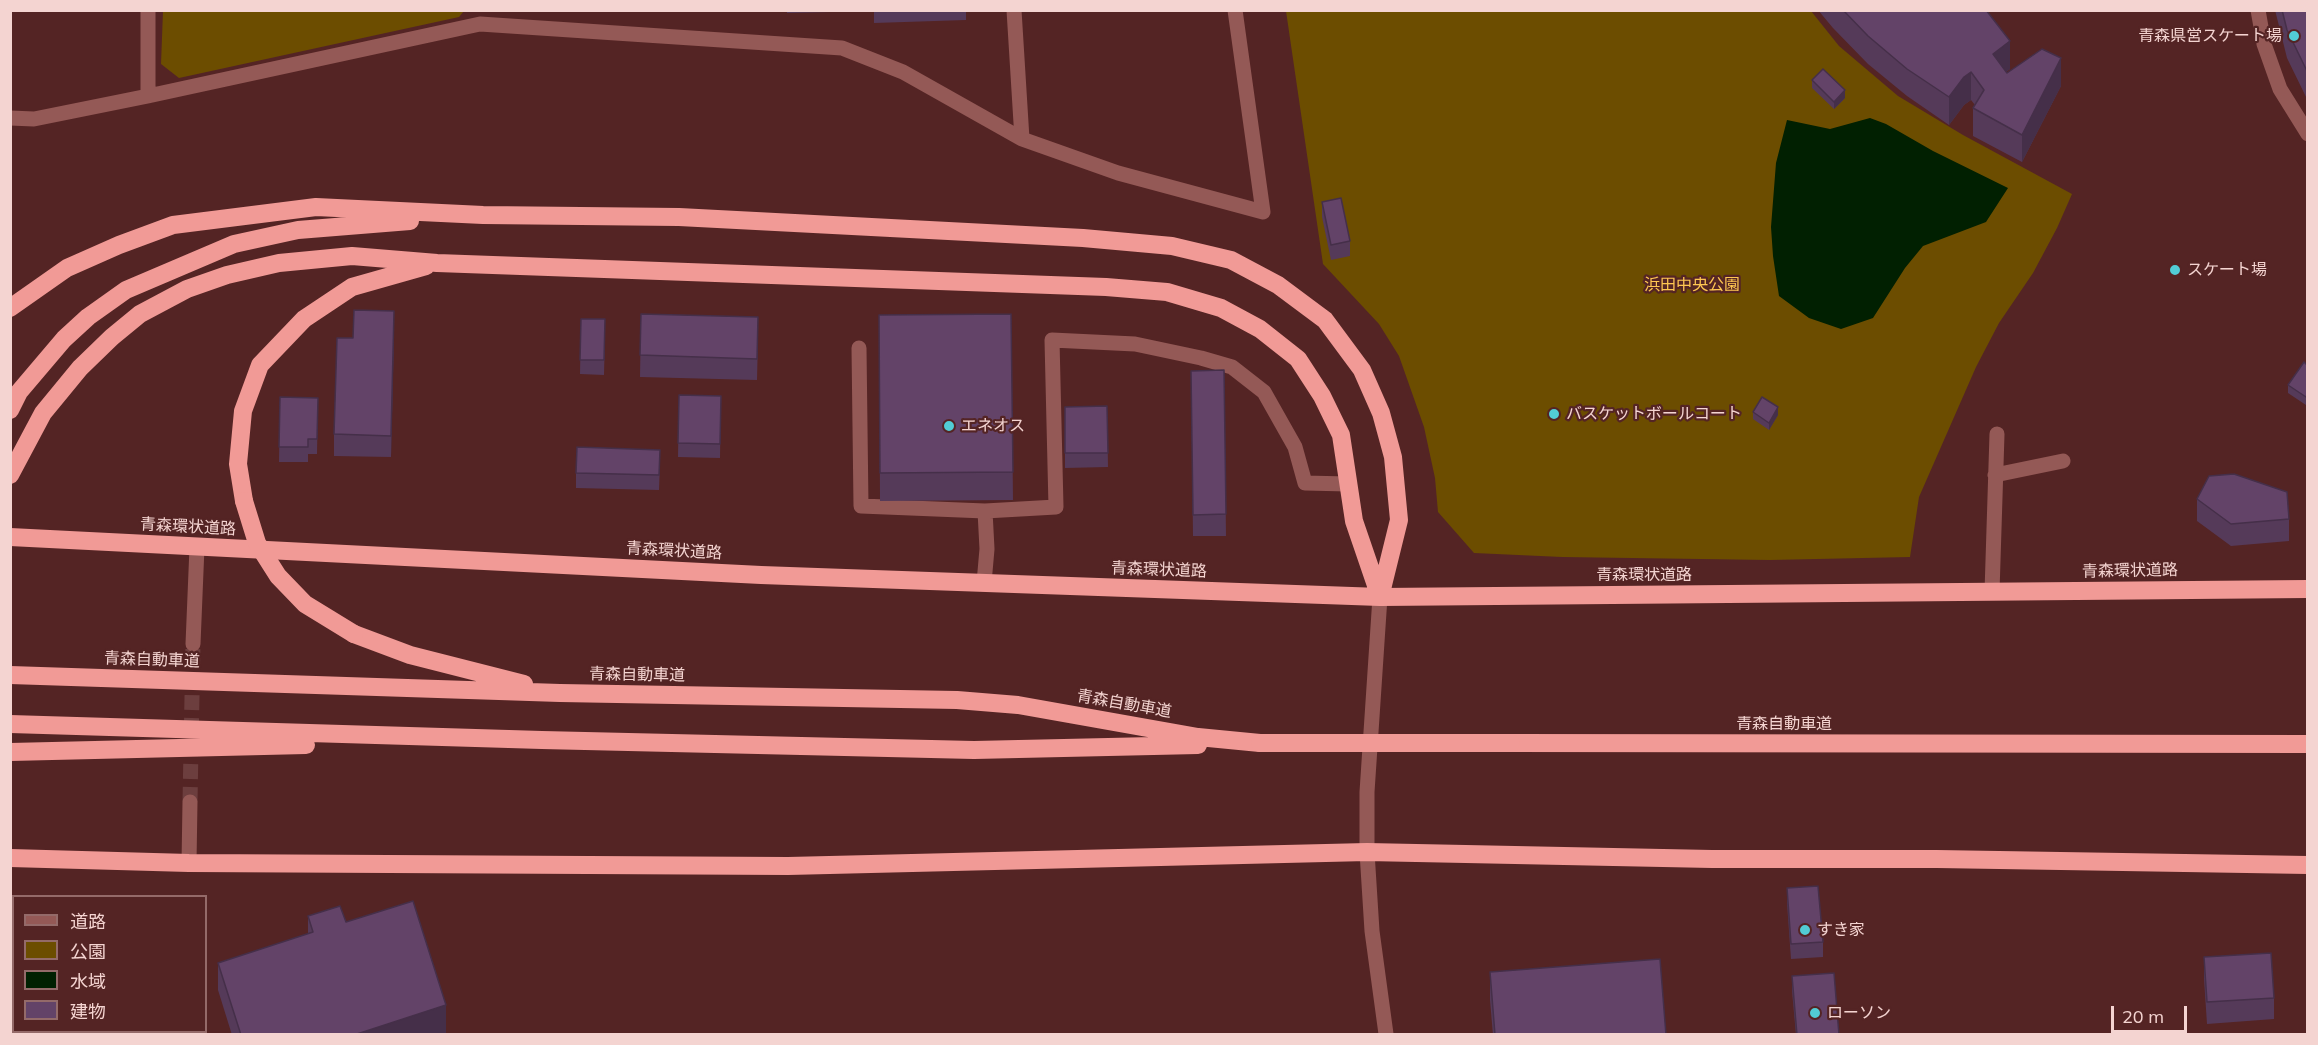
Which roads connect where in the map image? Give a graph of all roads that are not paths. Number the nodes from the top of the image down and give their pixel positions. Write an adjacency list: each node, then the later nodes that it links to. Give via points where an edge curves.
1 (148, 10): 6 (street)
2 (1014, 10): 9 (street)
3 (1235, 10): 9 (street, via 1263,212 1118,173)
4 (2258, 10): 8 (street, via 2264,44 2280,89)
5 (480, 17): 6 (street); 9 (street, via 842,48 903,72)
6 (148, 96): 7 (street, via 34,119)
7 (10, 118)
8 (2307, 134)
9 (1022, 139)
10 (483, 215): 12 (highway, via 316,207 173,225 68,268); 14 (highway, via 298,230 234,244 126,290 88,317 19,392); 26 (highway, via 679,218 1072,237 1172,246 1231,260 1278,285 1325,320 1362,370 1381,413 1393,457 1399,520)
11 (437, 262): 17 (highway, via 352,256 279,263 187,289 140,314 80,368 43,413); 19 (highway, via 1167,292 1221,308 1260,329 1298,359 1323,396 1341,435); 29 (highway, bridge, via 352,287 304,319 260,365 243,411 238,464 244,501 257,543 278,576 305,604 354,634 410,656)
12 (10, 308)
13 (859, 348): 20 (street, via 861,506)
14 (10, 410)
15 (1997, 434): 18 (street)
16 (2063, 461): 18 (street)
17 (10, 475)
18 (1995, 475): 25 (street)
19 (1348, 484): 20 (street, via 1305,483 1295,447 1264,392 1232,367 1135,344 1052,340 1056,507); 26 (highway, via 1354,521)
20 (986, 511): 23 (street)
21 (10, 537): 22 (highway, 青森環状道路)
22 (197, 547): 23 (highway, 青森環状道路); 27 (street)
23 (984, 583): 26 (highway, 青森環状道路)
24 (2307, 589): 25 (highway, 青森環状道路)
25 (1992, 592): 26 (highway, 青森環状道路)
26 (1380, 597): 36 (street, via 1367,792)
27 (193, 644)
28 (10, 675): 29 (highway, 青森自動車道)
29 (560, 693): 32 (highway, 青森自動車道, via 957,700 1018,705 1198,737)
30 (10, 724): 31 (highway, 青森自動車道)
31 (542, 740): 32 (highway, 青森自動車道, via 974,750); 34 (highway)
32 (1260, 743): 33 (highway, 青森自動車道, bridge)
33 (2307, 744)
34 (10, 752)
35 (190, 802): 38 (street)
36 (1367, 852): 38 (highway, via 788,866); 39 (highway); 40 (street, via 1372,931)
37 (10, 858): 38 (highway)
38 (189, 863)
39 (2307, 865)
40 (1386, 1035)

